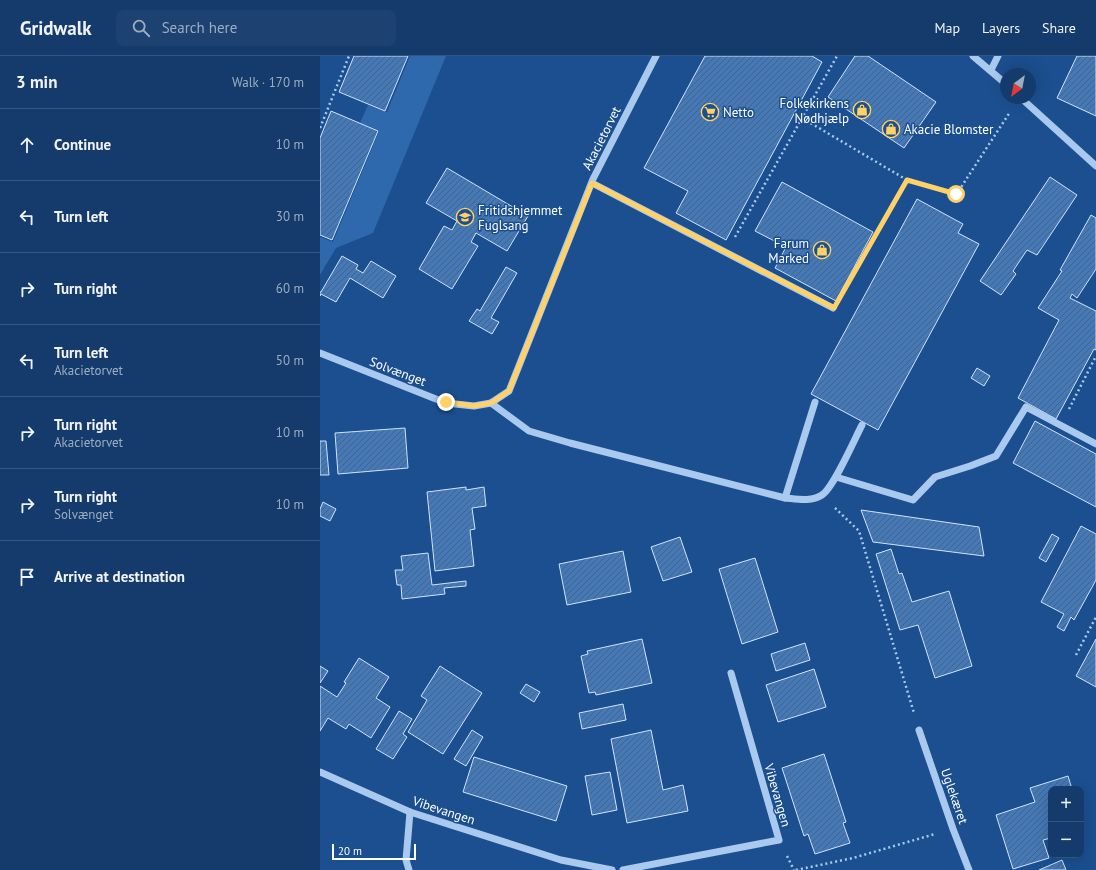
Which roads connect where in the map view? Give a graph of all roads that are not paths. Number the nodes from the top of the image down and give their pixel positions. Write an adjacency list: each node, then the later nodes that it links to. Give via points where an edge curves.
1 (656, 56): 8 (street, Akacietorvet)
2 (973, 56): 4 (street)
3 (998, 56): 4 (street)
4 (991, 70): 5 (street)
5 (1000, 78)
6 (1029, 104): 7 (street)
7 (1096, 166)
8 (592, 183): 9 (street); 12 (street, Akacietorvet, via 509,391)
9 (834, 308)
10 (320, 353): 12 (street, Solvænget, via 446,402 474,406)
11 (815, 402): 16 (street)
12 (491, 403): 16 (street, via 529,431)
13 (862, 425): 15 (street)
14 (1096, 444): 15 (street, via 1026,407 996,456 935,477 913,500)
15 (836, 477): 16 (street, via 822,495 808,500)
16 (785, 498)
17 (731, 673): 23 (street, Vibevangen, via 779,840)
18 (919, 730): 24 (street, Uglekæret)
19 (320, 772): 20 (street, Vibevangen)
20 (410, 812): 21 (street, via 406,860); 22 (street, Vibevangen, via 561,860)
21 (409, 870)
22 (612, 870)
23 (623, 870)
24 (969, 870)

